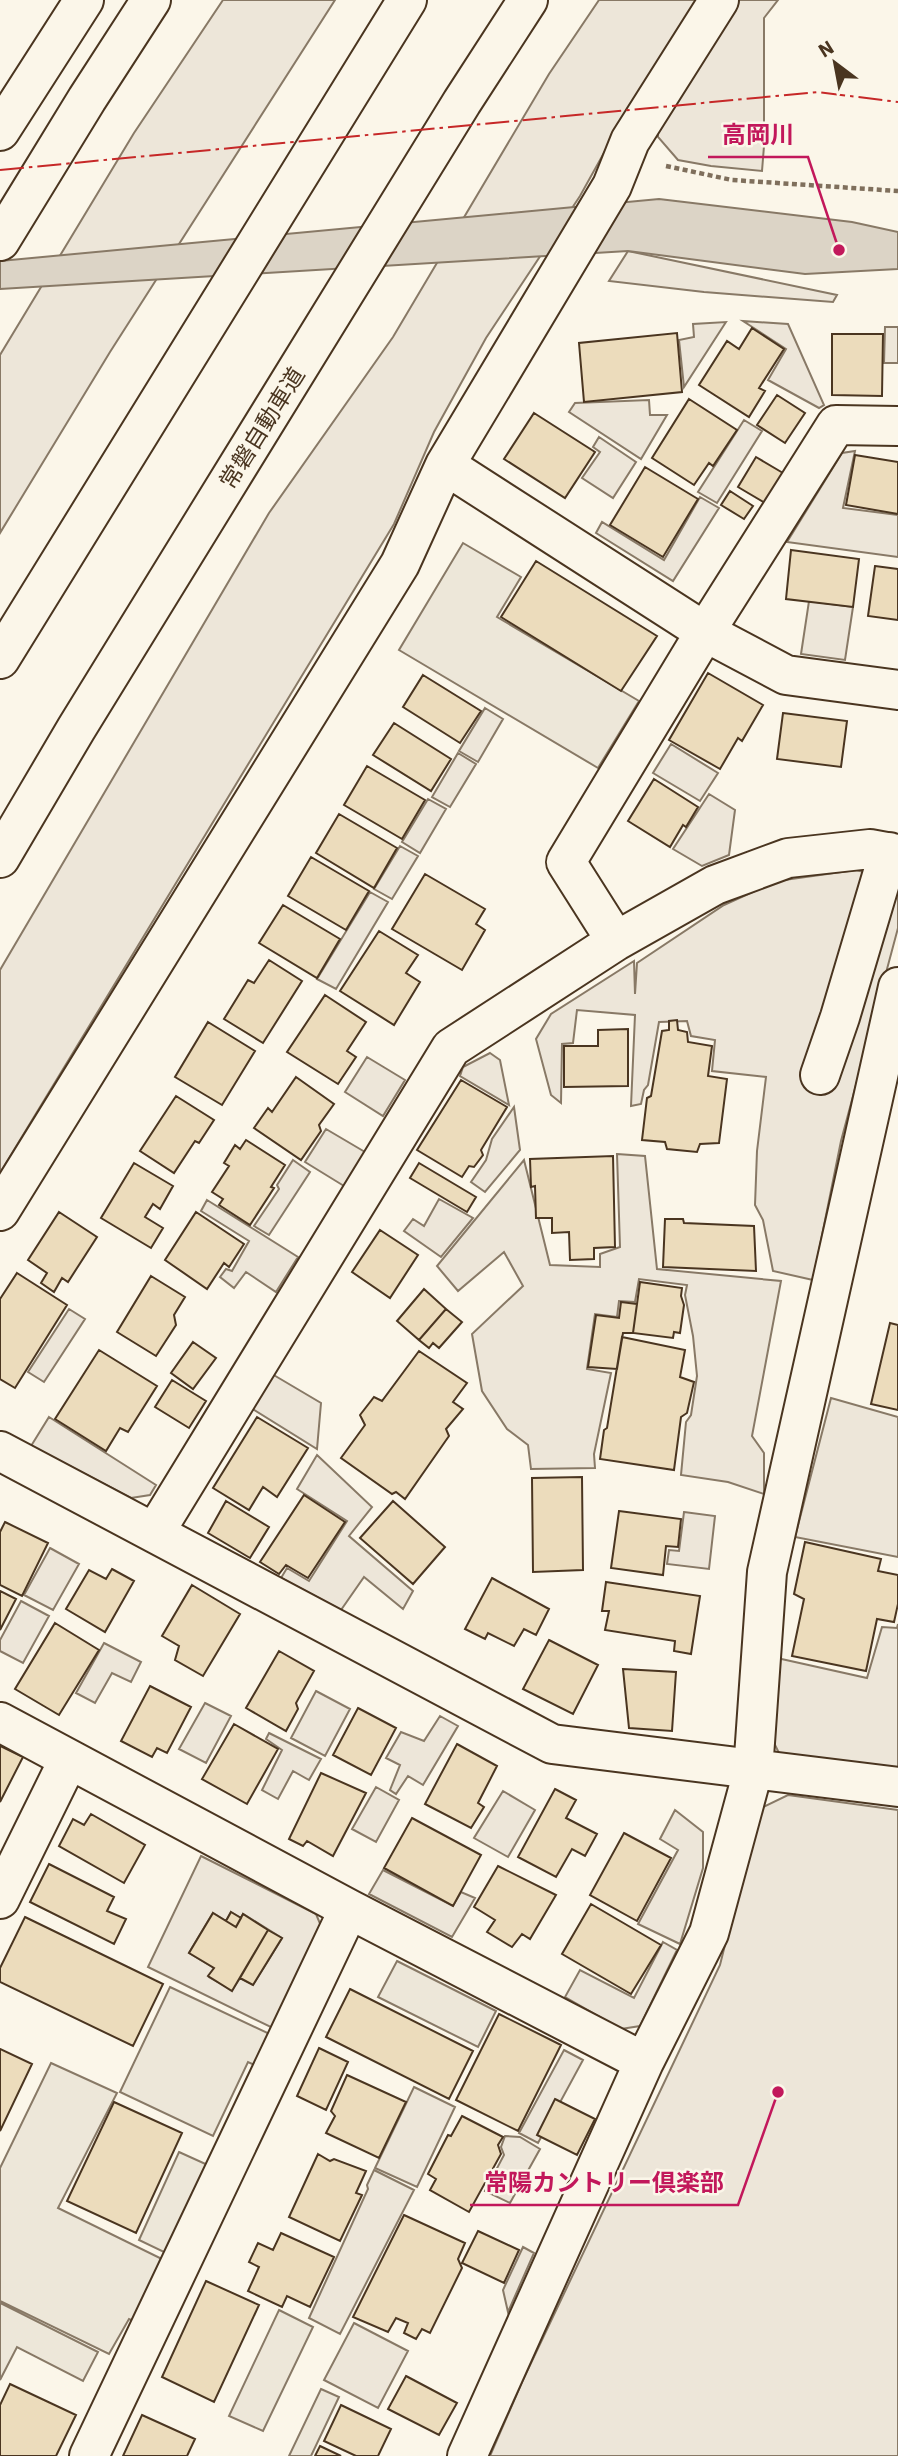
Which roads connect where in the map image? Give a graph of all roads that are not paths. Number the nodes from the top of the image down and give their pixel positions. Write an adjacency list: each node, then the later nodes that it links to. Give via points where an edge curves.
1 (84, 0): 6 (main road)
2 (151, 0): 7 (main road)
3 (407, 0): 11 (main road)
4 (528, 0): 14 (main road, 常磐自動車道)
5 (719, 0): 9 (main road, via 630,141 612,186)
6 (0, 131)
7 (0, 241)
8 (898, 426): 10 (main road, via 835,425)
9 (445, 465): 10 (main road); 18 (main road, via 400,564)
10 (705, 632): 12 (main road, via 786,676); 15 (main road, via 566,862)
11 (0, 659)
12 (898, 690)
13 (893, 853): 15 (main road, via 870,849 788,859 715,885); 17 (main road)
14 (0, 858)
15 (616, 941): 20 (main road, via 452,1048)
16 (898, 987): 23 (main road, via 767,1572)
17 (820, 1075)
18 (0, 1211)
19 (0, 1451): 20 (main road)
20 (155, 1532): 23 (main road, via 552,1744)
21 (0, 1722): 22 (main road)
22 (69, 1759): 25 (main road); 26 (main road)
23 (753, 1771): 24 (main road); 27 (main road, via 709,1933)
24 (898, 1787)
25 (0, 1899)
26 (349, 1909): 27 (main road); 28 (main road)
27 (644, 2062): 29 (main road)
28 (89, 2456)
29 (467, 2456)

